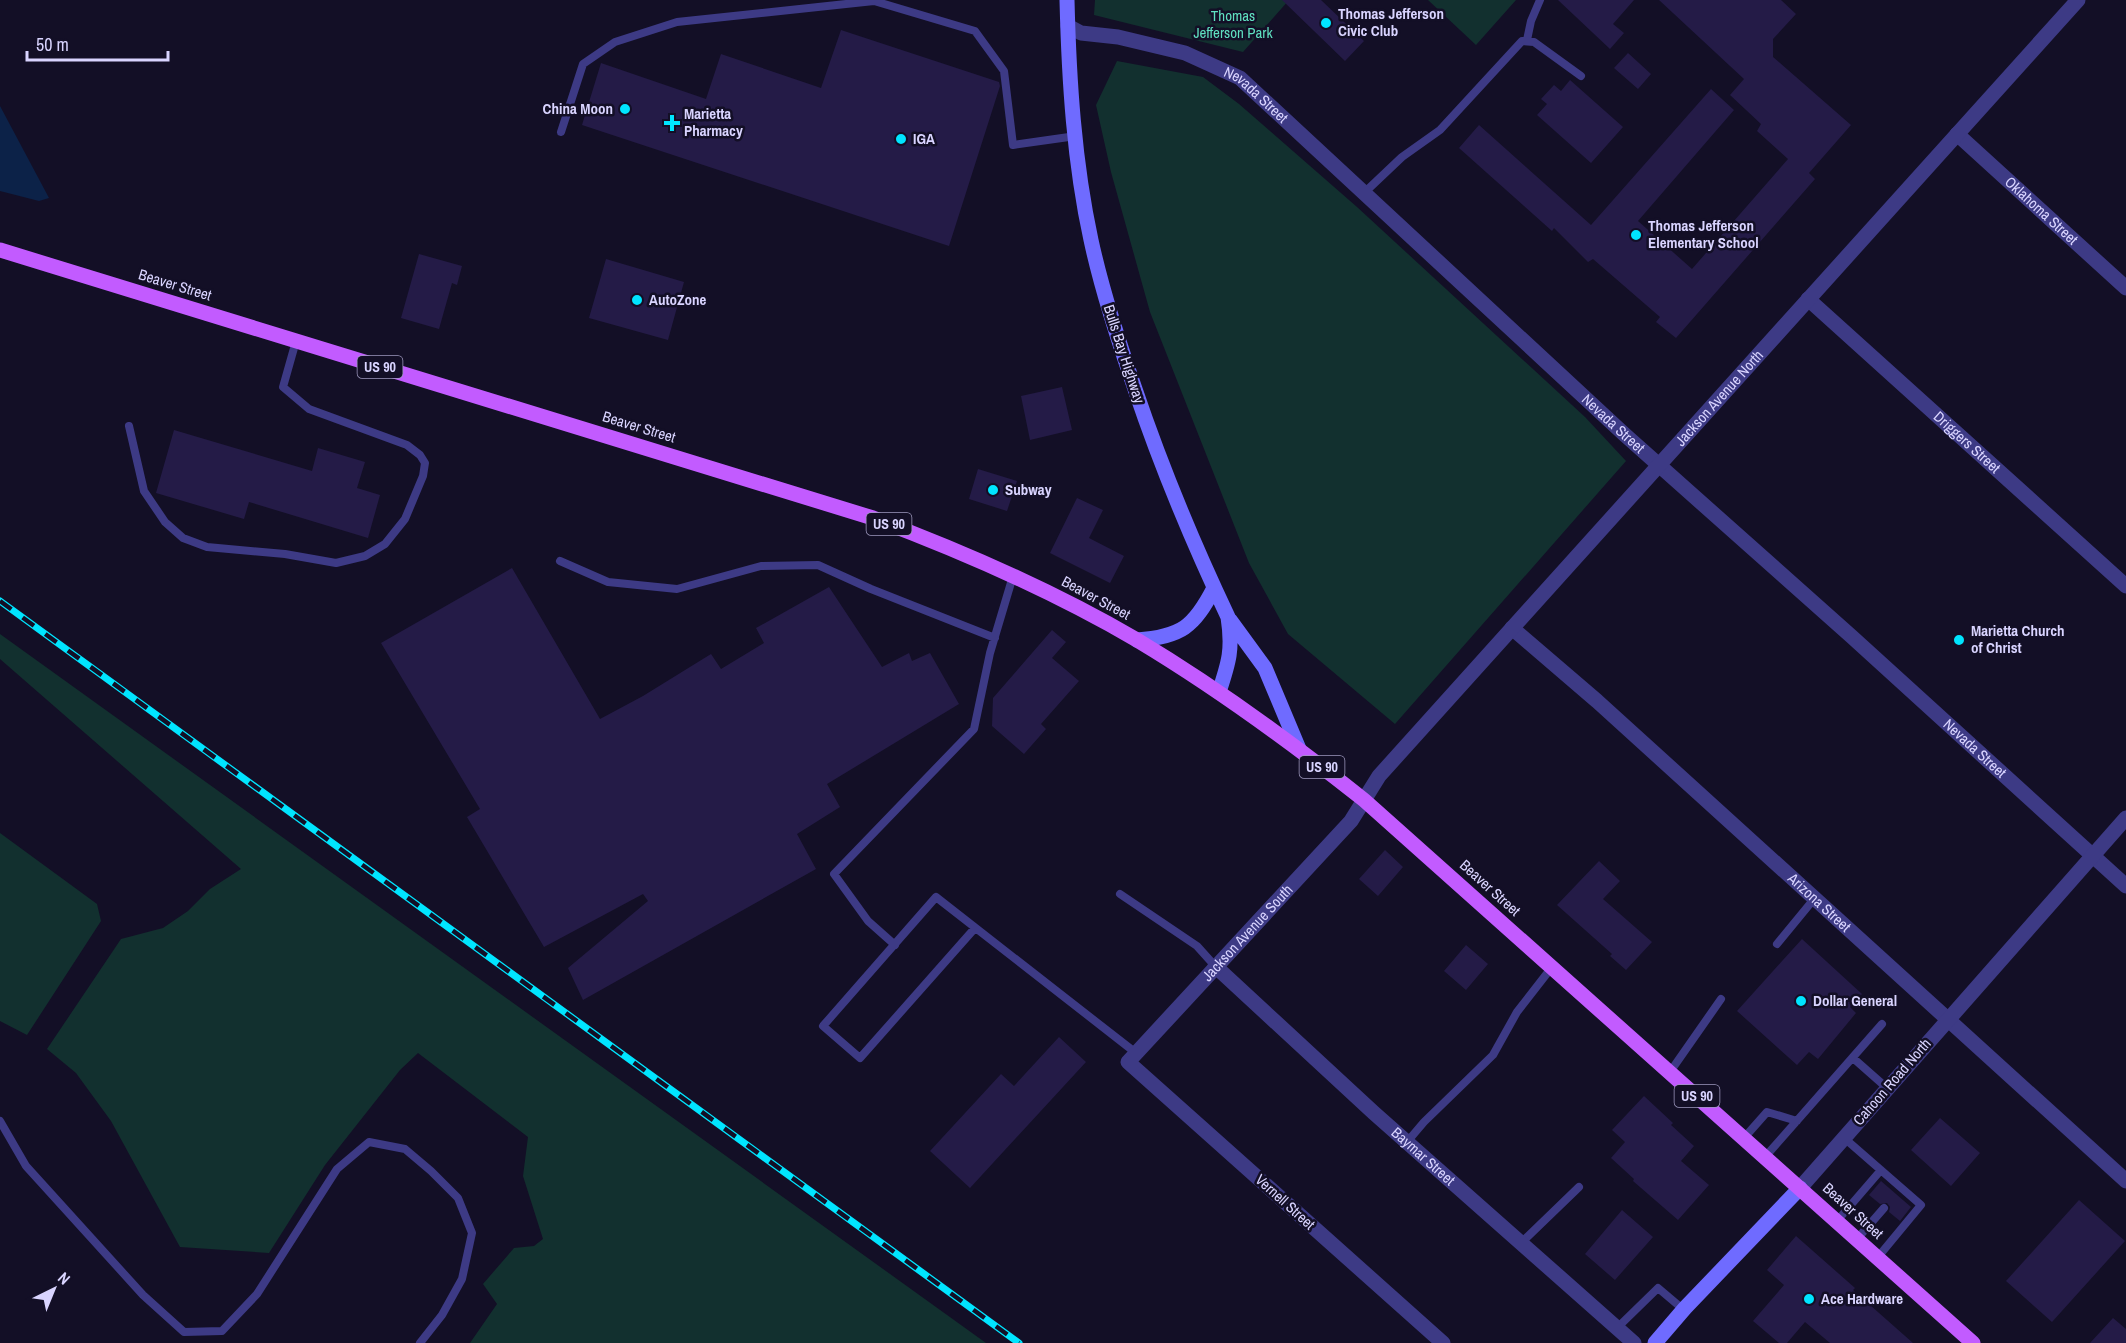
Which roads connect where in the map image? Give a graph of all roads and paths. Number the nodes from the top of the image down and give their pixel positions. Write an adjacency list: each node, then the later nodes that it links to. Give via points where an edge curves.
1 (1067, 0): 4 (main road, Bulls Bay Highway)
2 (1540, 0): 5 (lane, via 1530,21)
3 (2078, 0): 8 (street, Jackson Avenue North)
4 (1068, 26): 9 (main road, Bulls Bay Highway); 10 (street, Nevada Street, via 1081,33 1118,37 1185,53 1240,78)
5 (1527, 40): 6 (lane); 10 (lane, via 1440,129 1402,157)
6 (1581, 76)
7 (561, 132): 9 (lane, via 583,64 615,42 677,22 874,1 975,31 1004,71 1013,145)
8 (1957, 134): 12 (street, Oklahoma Street); 13 (street, Jackson Avenue North)
9 (1076, 136): 20 (main road, Bulls Bay Highway, via 1091,240 1116,335 1155,446)
10 (1364, 193): 16 (street, Nevada Street)
11 (0, 250): 14 (main road, Beaver Street / US 90)
12 (2126, 288)
13 (1808, 299): 16 (street, Jackson Avenue North); 19 (street, Driggers Street)
14 (296, 341): 15 (lane, via 283,387 309,409 407,445 425,463 405,519 385,544 364,556 336,563 207,547 183,538 165,522 144,491); 18 (main road, Beaver Street / US 90, via 873,518)
15 (129, 426)
16 (1660, 465): 22 (street, Jackson Avenue North); 29 (street, Nevada Street)
17 (560, 561): 23 (lane, via 608,582 677,589 761,566 818,566)
18 (1013, 576): 23 (lane); 24 (main road, Beaver Street / US 90)
19 (2126, 586)
20 (1214, 588): 21 (main road, Bulls Bay Highway); 24 (main road, via 1203,609 1178,633)
21 (1228, 617): 25 (main road, Bulls Bay Highway, via 1230,658); 26 (main road, via 1265,668)
22 (1512, 628): 27 (street, Jackson Avenue North, via 1379,776); 32 (street, Arizona Street)
23 (995, 638): 35 (lane, via 974,729 834,874 868,921)
24 (1137, 640): 25 (main road, Beaver Street / US 90)
25 (1219, 692): 26 (main road, Beaver Street / US 90)
26 (1299, 749): 27 (main road, Beaver Street / US 90)
27 (1364, 800): 36 (street, Jackson Avenue South, via 1351,821); 37 (main road, Beaver Street / US 90)
28 (2126, 818): 29 (street, Cahoon Road North)
29 (2092, 856): 30 (street, Nevada Street); 39 (street, Cahoon Road North)
30 (2126, 886)
31 (1120, 894): 36 (lane, via 1197,946)
32 (1814, 899): 34 (lane); 39 (street, Arizona Street)
33 (975, 928): 35 (lane, via 936,897); 35 (lane, via 860,1058 824,1026); 41 (lane)
34 (1777, 944)
35 (895, 945)
36 (1215, 966): 41 (street, Jackson Avenue South); 49 (street, Baymar Street)
37 (1552, 967): 43 (main road, Beaver Street / US 90); 49 (lane, via 1517,1012 1493,1055)
38 (1721, 999): 43 (lane)
39 (1947, 1019): 44 (street, Cahoon Road North); 52 (street, Arizona Street)
40 (1882, 1024): 42 (lane)
41 (1132, 1058): 63 (street, Vernell Street)
42 (1853, 1058): 44 (lane); 46 (lane)
43 (1670, 1072): 48 (main road, Beaver Street / US 90)
44 (1887, 1088): 47 (street, Cahoon Road North)
45 (0, 1121): 62 (lane, via 26,1166 143,1295 184,1332 222,1331 257,1294 337,1169 369,1142 405,1149 458,1198 472,1233 462,1279 442,1315)
46 (1797, 1121): 48 (lane, via 1767,1113); 50 (lane)
47 (1843, 1137): 51 (lane); 54 (street, Cahoon Road North)
48 (1744, 1138): 50 (main road, Beaver Street / US 90)
49 (1407, 1142): 58 (street, Baymar Street)
50 (1765, 1157): 54 (main road, Beaver Street / US 90)
51 (1881, 1170): 56 (lane); 59 (lane, via 1898,1190 1921,1205)
52 (2126, 1181)
53 (1579, 1186): 58 (lane)
54 (1800, 1188): 56 (main road, Beaver Street / US 90); 60 (main road, Cahoon Road North)
55 (1884, 1208): 57 (lane)
56 (1837, 1221): 57 (main road, Beaver Street / US 90)
57 (1857, 1239): 59 (main road, Beaver Street / US 90)
58 (1521, 1243): 61 (street, Baymar Street)
59 (1878, 1257): 66 (main road, Beaver Street / US 90)
60 (1684, 1310): 61 (lane, via 1658,1288); 65 (main road, Cahoon Road North)
61 (1617, 1328): 64 (street, Baymar Street)
62 (420, 1343)
63 (1443, 1343)
64 (1634, 1343)
65 (1655, 1343)
66 (1973, 1343)

